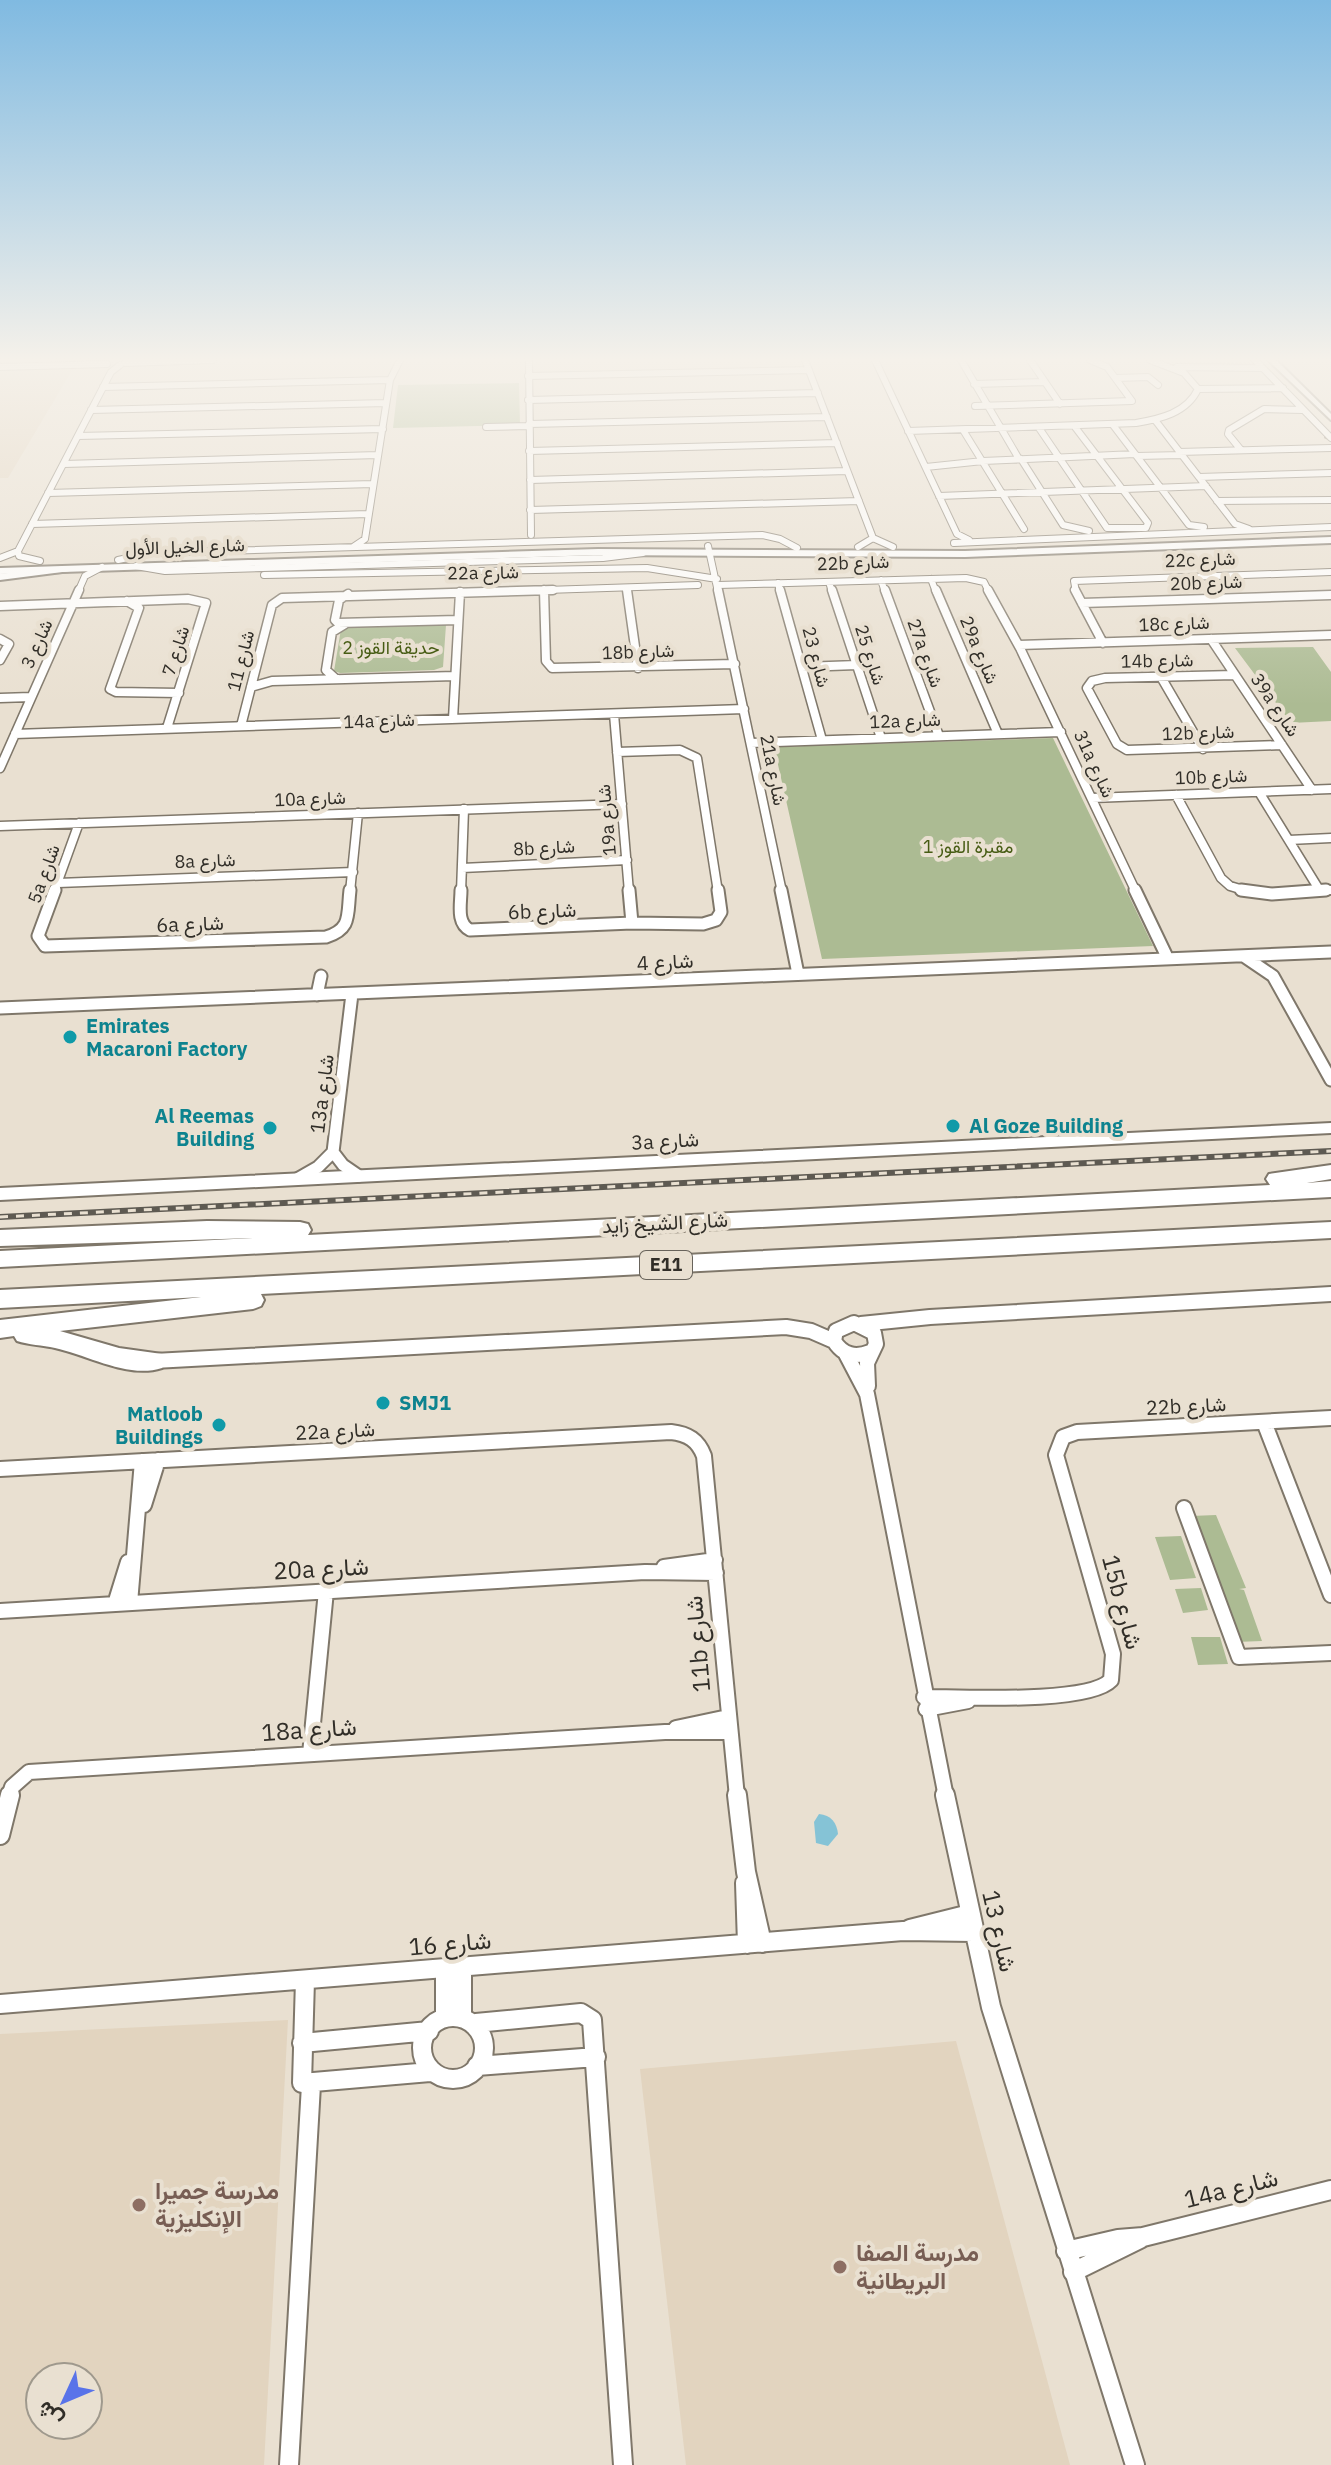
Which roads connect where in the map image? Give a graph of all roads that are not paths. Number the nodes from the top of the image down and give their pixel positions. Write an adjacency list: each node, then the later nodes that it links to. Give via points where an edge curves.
1 (58, 475): 21 (street)
2 (375, 475): 15 (street)
3 (530, 475): 14 (street)
4 (705, 475): 14 (street)
5 (849, 475): 25 (street)
6 (930, 475): 23 (street)
7 (991, 475): 22 (street)
8 (1031, 475): 20 (street)
9 (1071, 475): 19 (street)
10 (1112, 475): 18 (street)
11 (1152, 475): 17 (street)
12 (1264, 475): 13 (street)
13 (1199, 477): 16 (street)
14 (530, 480): 27 (street)
15 (373, 484): 21 (street); 28 (street)
16 (1206, 486): 17 (street); 26 (street)
17 (1162, 488): 18 (street); 30 (street, via 1189,525)
18 (1123, 489): 19 (street); 31 (street, via 1148,523 1143,529)
19 (1082, 491): 20 (street); 31 (street)
20 (1042, 492): 22 (street); 31 (street, via 1063,525 1083,531)
21 (48, 493): 29 (street)
22 (1002, 494): 23 (street); 32 (street)
23 (939, 496): 39 (street)
24 (1331, 500): 26 (street)
25 (859, 501): 27 (street); 38 (street)
26 (1220, 504): 30 (street)
27 (530, 510): 37 (street)
28 (368, 514): 29 (street); 41 (street)
29 (32, 524): 55 (street)
30 (1233, 527): 33 (street); 35 (street)
31 (1107, 528)
32 (1024, 529)
33 (1278, 529): 34 (street); 36 (main road)
34 (1331, 530): 36 (main road)
35 (1196, 532): 40 (street); 42 (main road)
36 (1295, 534): 42 (main road)
37 (531, 535): 44 (street); 46 (street)
38 (873, 538): 51 (street); 52 (street)
39 (956, 538): 40 (street); 54 (street)
40 (1056, 538): 47 (main road)
41 (365, 539): 48 (street); 49 (street)
42 (1181, 540): 47 (main road)
43 (1331, 540): 62 (main road, via 950,555 750,554)
44 (542, 541): 45 (street); 46 (street)
45 (558, 541): 50 (main road); 53 (street, via 762,535)
46 (520, 542): 48 (street)
47 (1081, 544): 54 (main road)
48 (372, 546): 49 (street)
49 (353, 547): 58 (main road); 60 (street, via 152,553)
50 (582, 547): 58 (main road, شارع الخيل الأول); 62 (main road, شارع الخيل الأول)
51 (858, 547): 52 (main road); 53 (main road)
52 (893, 547): 54 (main road)
53 (797, 548): 62 (main road)
54 (941, 548)
55 (18, 551): 61 (street, via 19,556); 64 (street)
56 (598, 552): 57 (main road, شارع الخيل الأول); 59 (main road, شارع الخيل الأول); 62 (main road, via 693,550)
57 (643, 553): 62 (main road, شارع الخيل الأول); 63 (street)
58 (316, 554): 60 (main road, شارع الخيل الأول)
59 (429, 557): 63 (main road); 65 (main road, شارع الخيل الأول)
60 (118, 560): 61 (main road, شارع الخيل الأول)
61 (44, 561): 64 (main road, شارع الخيل الأول)
62 (715, 561): 69 (street, 22b شارع, via 679,571); 74 (street, 22b شارع); 96 (street, 21a شارع)
63 (456, 563): 65 (street, via 165,571)
64 (0, 566): 67 (main road, شارع الخيل الأول)
65 (136, 566): 66 (main road, شارع الخيل الأول)
66 (102, 567): 67 (main road, شارع الخيل الأول); 70 (street)
67 (71, 569): 70 (street)
68 (1331, 572): 84 (street, 22c شارع, via 1083,580 1072,583)
69 (225, 575)
70 (85, 576): 83 (street, شارع 3)
71 (931, 579): 72 (street, 22b شارع); 75 (street, 22b شارع, via 966,578); 115 (street, 29a شارع)
72 (881, 580): 73 (street, 22b شارع); 116 (street, 27a شارع)
73 (829, 582): 74 (street, 22b شارع); 97 (street, شارع 25)
74 (778, 583): 98 (street, شارع 23)
75 (987, 584): 94 (street, 31a شارع)
76 (698, 585): 77 (street, 22a شارع)
77 (627, 588): 78 (street, 22a شارع); 99 (street)
78 (544, 590): 79 (street, 22a شارع); 99 (street, 18b شارع, via 548,666)
79 (460, 592): 80 (street, 22a شارع); 87 (street)
80 (348, 594): 85 (street, 22a شارع, via 287,597); 88 (street, via 339,598 335,620)
81 (1331, 595): 84 (street, 20b شارع)
82 (127, 601): 83 (street, شارع 7); 105 (street, شارع 7, via 139,608 110,689); 105 (street, شارع 7, via 206,603)
83 (73, 603): 86 (street); 106 (street, شارع 3)
84 (1082, 603): 92 (street)
85 (272, 605): 104 (street, شارع 11)
86 (0, 606)
87 (458, 620): 88 (street); 101 (street)
88 (348, 624): 103 (street, via 332,632 325,672)
89 (1328, 635): 91 (street, 18c شارع); 93 (street)
90 (0, 639): 95 (street, via 9,644)
91 (1211, 639): 92 (street, 18c شارع); 100 (street, 39a شارع)
92 (1103, 643): 94 (street, 18c شارع)
93 (1331, 643)
94 (1019, 645): 113 (street, 31a شارع)
95 (0, 660)
96 (735, 664): 99 (street, 18b شارع); 108 (street, 21a شارع)
97 (857, 665): 98 (street); 117 (street, شارع 25)
98 (802, 667): 118 (street, شارع 23)
99 (638, 668)
100 (1235, 675): 102 (street, 14b شارع); 121 (street, 39a شارع)
101 (455, 676): 103 (street); 110 (street)
102 (1161, 677): 120 (street, 14b شارع, via 1098,679 1088,684); 122 (street)
103 (336, 679): 104 (street, via 272,681)
104 (251, 687): 111 (street, شارع 11)
105 (179, 693): 112 (street, شارع 7)
106 (31, 697): 107 (street); 114 (street, شارع 3)
107 (0, 698)
108 (744, 709): 109 (street, 14a شارع); 119 (street, 21a شارع)
109 (614, 714): 110 (street, 14a شارع); 123 (street, 19a شارع)
110 (453, 719): 111 (street, 14a شارع)
111 (241, 726): 112 (street, 14a شارع)
112 (167, 728): 114 (street, 14a شارع)
113 (1061, 732): 115 (street, 12a شارع); 129 (street, 31a شارع)
114 (15, 734): 124 (street, شارع 3)
115 (998, 734): 116 (street, 12a شارع)
116 (939, 736): 117 (street, 12a شارع)
117 (881, 738): 118 (street, 12a شارع)
118 (822, 740): 119 (street, 12a شارع)
119 (751, 743): 148 (street, 21a شارع)
120 (1117, 744): 122 (street, 12b شارع, via 1136,752)
121 (1282, 745): 122 (street, 12b شارع); 126 (street, 39a شارع)
122 (1203, 749)
123 (617, 752): 130 (street, 19a شارع); 142 (street, 6b شارع, via 680,750 697,758 721,912 703,924)
124 (0, 768)
125 (1331, 789): 126 (street, 10b شارع)
126 (1312, 790): 127 (street, 10b شارع)
127 (1259, 792): 128 (street, 10b شارع); 136 (street)
128 (1176, 795): 129 (street, 10b شارع); 141 (street, via 1224,883 1253,894)
129 (1092, 798): 147 (street, 31a شارع)
130 (622, 804): 131 (street, 10a شارع); 137 (street, 19a شارع)
131 (464, 809): 132 (street, 10a شارع); 138 (street)
132 (358, 813): 133 (street, 10a شارع); 139 (street)
133 (79, 823): 134 (street, 10a شارع); 140 (street, 5a شارع)
134 (0, 826)
135 (1331, 838): 136 (street)
136 (1289, 840): 141 (street)
137 (627, 860): 138 (street, 8b شارع); 142 (street, 19a شارع)
138 (462, 868): 142 (street, 6b شارع, via 460,918 464,927 477,932)
139 (353, 872): 140 (street, 8a شارع); 143 (street, 6a شارع, via 346,926 326,937 58,947 45,946)
140 (58, 883): 143 (street, 5a شارع)
141 (1326, 891)
142 (632, 923)
143 (38, 936)
144 (1331, 952): 145 (street, شارع 4)
145 (1277, 954): 146 (street, شارع 4); 150 (street)
146 (1243, 956): 147 (street, شارع 4); 150 (street)
147 (1168, 959): 148 (street, شارع 4)
148 (798, 974): 151 (street, شارع 4)
149 (321, 976): 152 (street)
150 (1273, 976): 154 (street)
151 (352, 994): 152 (street, شارع 4); 156 (street, 13a شارع)
152 (317, 995): 153 (street, شارع 4)
153 (0, 1008)
154 (1331, 1080)
155 (1330, 1128): 158 (street, 3a شارع)
156 (333, 1152): 158 (street); 159 (street, 13a شارع)
157 (1331, 1172): 162 (highway)
158 (359, 1176): 159 (street, 3a شارع)
159 (296, 1179): 161 (street, 3a شارع)
160 (1331, 1189): 162 (highway, شارع الشيخ زايد / E11)
161 (0, 1194)
162 (1218, 1194): 165 (highway, شارع الشيخ زايد / E11)
163 (1331, 1230): 167 (highway, شارع الشيخ زايد / E11)
164 (0, 1238): 165 (highway, via 237,1228)
165 (384, 1238): 166 (highway, شارع الشيخ زايد / E11)
166 (0, 1259)
167 (383, 1280): 169 (highway, شارع الشيخ زايد / E11); 172 (highway)
168 (1331, 1294): 170 (street)
169 (0, 1299)
170 (906, 1319): 171 (street); 174 (street)
171 (861, 1324): 173 (street, via 841,1326); 174 (street, via 874,1333)
172 (0, 1332): 176 (highway, via 52,1337 112,1358)
173 (834, 1341): 175 (street); 176 (street, via 786,1327)
174 (873, 1346): 175 (street, via 859,1356); 177 (street, شارع 13)
175 (846, 1354): 177 (street, شارع 13)
176 (154, 1361)
177 (867, 1394): 193 (street, شارع 13)
178 (1331, 1418): 179 (street, 22b شارع)
179 (1259, 1422): 181 (street, 22b شارع, via 1077,1432 1063,1437); 189 (street)
180 (671, 1432): 182 (street, 22a شارع); 187 (street, 11b شارع, via 695,1440 704,1456)
181 (1056, 1455): 193 (street, 15b شارع, via 1115,1672 1099,1690)
182 (158, 1460): 183 (street, 22a شارع); 186 (street)
183 (142, 1461): 184 (street, 22a شارع); 186 (street)
184 (0, 1469)
185 (1184, 1508): 192 (street, via 1239,1657)
186 (139, 1515): 190 (street)
187 (716, 1566): 188 (street, 20a شارع); 194 (street, 11b شارع)
188 (326, 1591): 190 (street, 20a شارع); 195 (street)
189 (1331, 1595)
190 (122, 1603): 191 (street, 20a شارع)
191 (0, 1611)
192 (1331, 1653)
193 (925, 1703): 197 (street, شارع 13)
194 (729, 1724): 195 (street, 18a شارع); 198 (street, 11b شارع)
195 (310, 1754): 196 (street, 18a شارع, via 29,1772 12,1787)
196 (0, 1835)
197 (972, 1923): 198 (street, شارع 16); 211 (street, شارع 13, via 991,2007)
198 (754, 1943): 199 (street, شارع 16)
199 (454, 1968): 200 (street, شارع 16); 202 (street)
200 (305, 1980): 201 (street, شارع 16); 204 (street)
201 (0, 2004)
202 (461, 2018): 203 (street); 205 (street, via 585,2014 594,2025); 206 (street, via 483,2039)
203 (429, 2031): 204 (street); 207 (street, via 423,2048)
204 (302, 2043): 208 (street, via 301,2080)
205 (596, 2057): 206 (street); 214 (street)
206 (477, 2066): 207 (street, via 454,2081)
207 (430, 2072): 208 (street)
208 (311, 2085): 213 (street)
209 (1331, 2190): 210 (street, 14a شارع)
210 (1143, 2237): 211 (street, 14a شارع); 212 (street, 14a شارع)
211 (1066, 2251): 212 (street, شارع 13)
212 (1073, 2272): 215 (street, شارع 13)
213 (289, 2465)
214 (623, 2465)
215 (1135, 2465)

